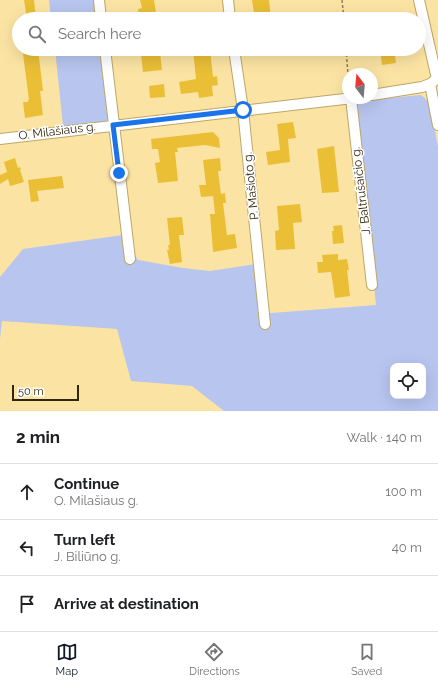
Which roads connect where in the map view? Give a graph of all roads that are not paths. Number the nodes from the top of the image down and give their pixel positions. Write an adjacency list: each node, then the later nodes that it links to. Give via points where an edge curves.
1 (99, 0): 4 (street)
2 (228, 0): 5 (street)
3 (419, 0): 6 (street)
4 (101, 12)
5 (229, 12)
6 (421, 12)
7 (426, 35): 10 (street)
8 (106, 56): 15 (street)
9 (235, 56): 14 (street, P. Mašioto g.)
10 (435, 80): 11 (street, via 422,87); 16 (street)
11 (378, 94)
12 (342, 99): 14 (street, O. Milašiaus g.)
13 (353, 104): 19 (street, J. Baltrušaičio g.)
14 (243, 110): 15 (street, O. Milašiaus g.); 20 (street, P. Mašioto g.)
15 (113, 125): 17 (street, O. Milašiaus g.); 18 (street)
16 (438, 125)
17 (0, 139)
18 (130, 259)
19 (372, 284)
20 (265, 324)

